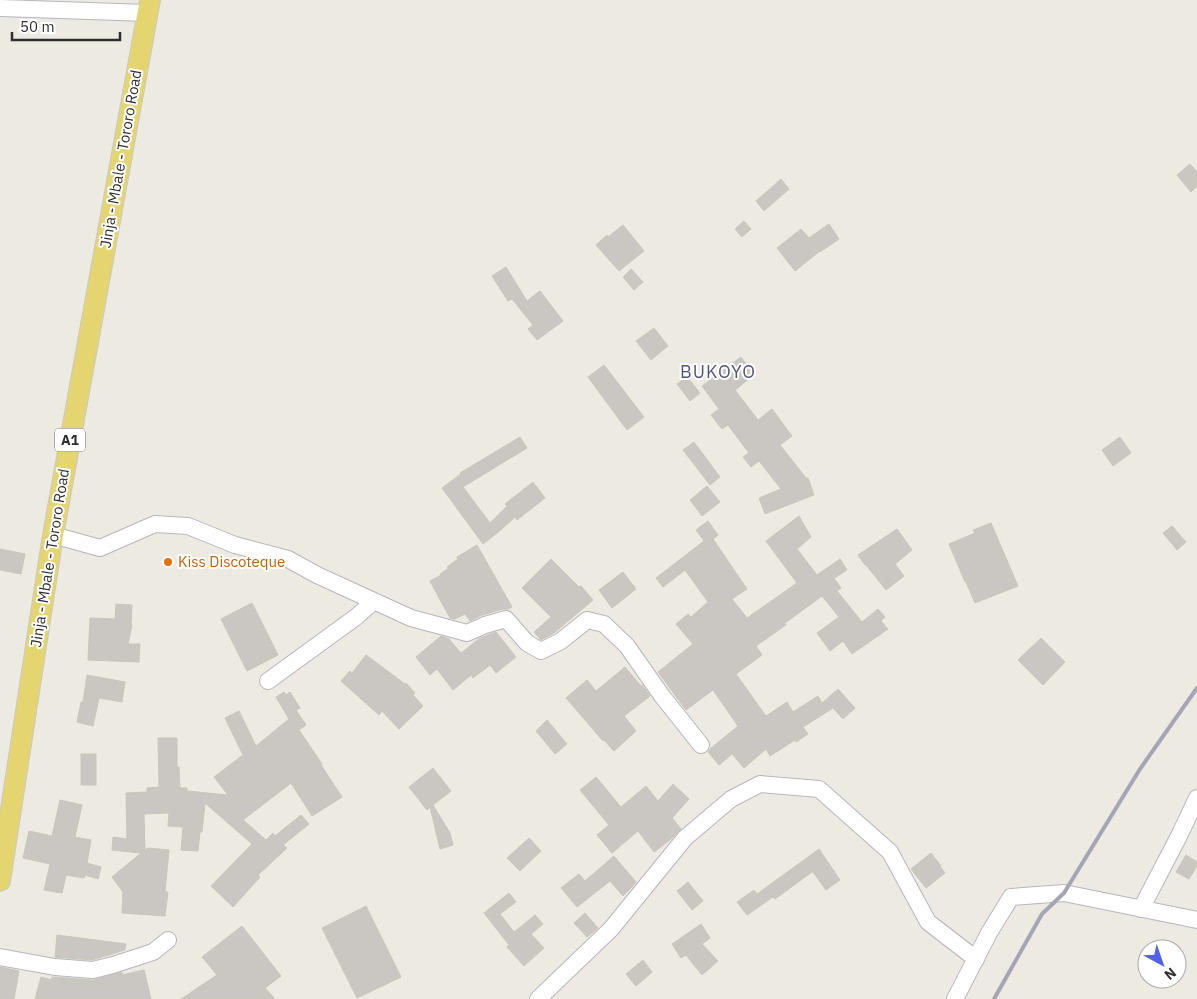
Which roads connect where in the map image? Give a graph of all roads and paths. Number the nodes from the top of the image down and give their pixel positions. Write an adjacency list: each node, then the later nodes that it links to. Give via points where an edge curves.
1 (149, 7): 2 (street); 3 (main road, Jinja - Mbale - Tororo Road / A1)
2 (0, 8)
3 (53, 535): 4 (street, via 100,548 155,524 188,526 234,545 288,558); 8 (main road, Jinja - Mbale - Tororo Road / A1)
4 (373, 602): 5 (street); 6 (street, via 411,618 468,633 506,618 527,643 541,650 561,641 587,620 604,624 627,646)
5 (268, 681)
6 (701, 745)
7 (1197, 798): 9 (street)
8 (0, 881)
9 (1141, 909): 10 (street); 13 (street, via 1064,894 1011,897)
10 (1197, 920)
11 (168, 940): 12 (street, via 153,952 93,970 55,968)
12 (0, 957)
13 (976, 959): 14 (street, via 928,922 890,852 820,789 760,784 731,799 685,838 611,929); 15 (street)
14 (538, 999)
15 (956, 999)

